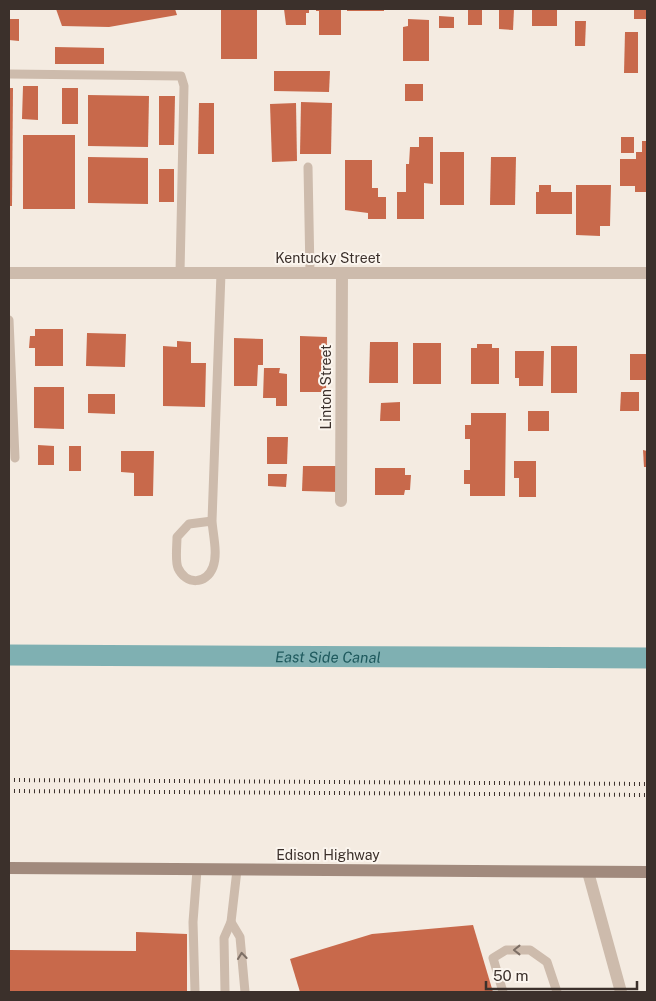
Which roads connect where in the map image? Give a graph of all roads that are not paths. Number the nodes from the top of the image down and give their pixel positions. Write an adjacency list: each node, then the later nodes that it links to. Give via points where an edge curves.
1 (9, 74): 4 (lane, via 181,76 184,86)
2 (308, 167): 6 (lane)
3 (9, 273): 4 (street, Kentucky Street)
4 (180, 273): 5 (street, Kentucky Street)
5 (221, 273): 6 (street, Kentucky Street); 12 (lane)
6 (310, 273): 7 (street, Kentucky Street)
7 (342, 273): 8 (street, Kentucky Street); 11 (street, Linton Street)
8 (647, 273)
9 (9, 320): 10 (lane)
10 (15, 458)
11 (341, 501)
12 (212, 521): 12 (lane, via 213,567 199,582 188,580 178,568 177,537 189,524)
13 (9, 868): 14 (main road, Edison Highway)
14 (197, 870): 15 (main road, Edison Highway); 19 (lane, via 193,922)
15 (236, 870): 16 (main road, Edison Highway); 18 (lane)
16 (588, 872): 17 (main road, Edison Highway); 24 (street)
17 (647, 872)
18 (231, 922): 20 (lane, via 224,938); 21 (lane, one-way to 18, via 240,937)
19 (195, 992)
20 (225, 992)
21 (245, 992)
22 (503, 992): 23 (lane, one-way to 22, via 547,962 530,950 506,950 493,958)
23 (557, 992)
24 (621, 992)

